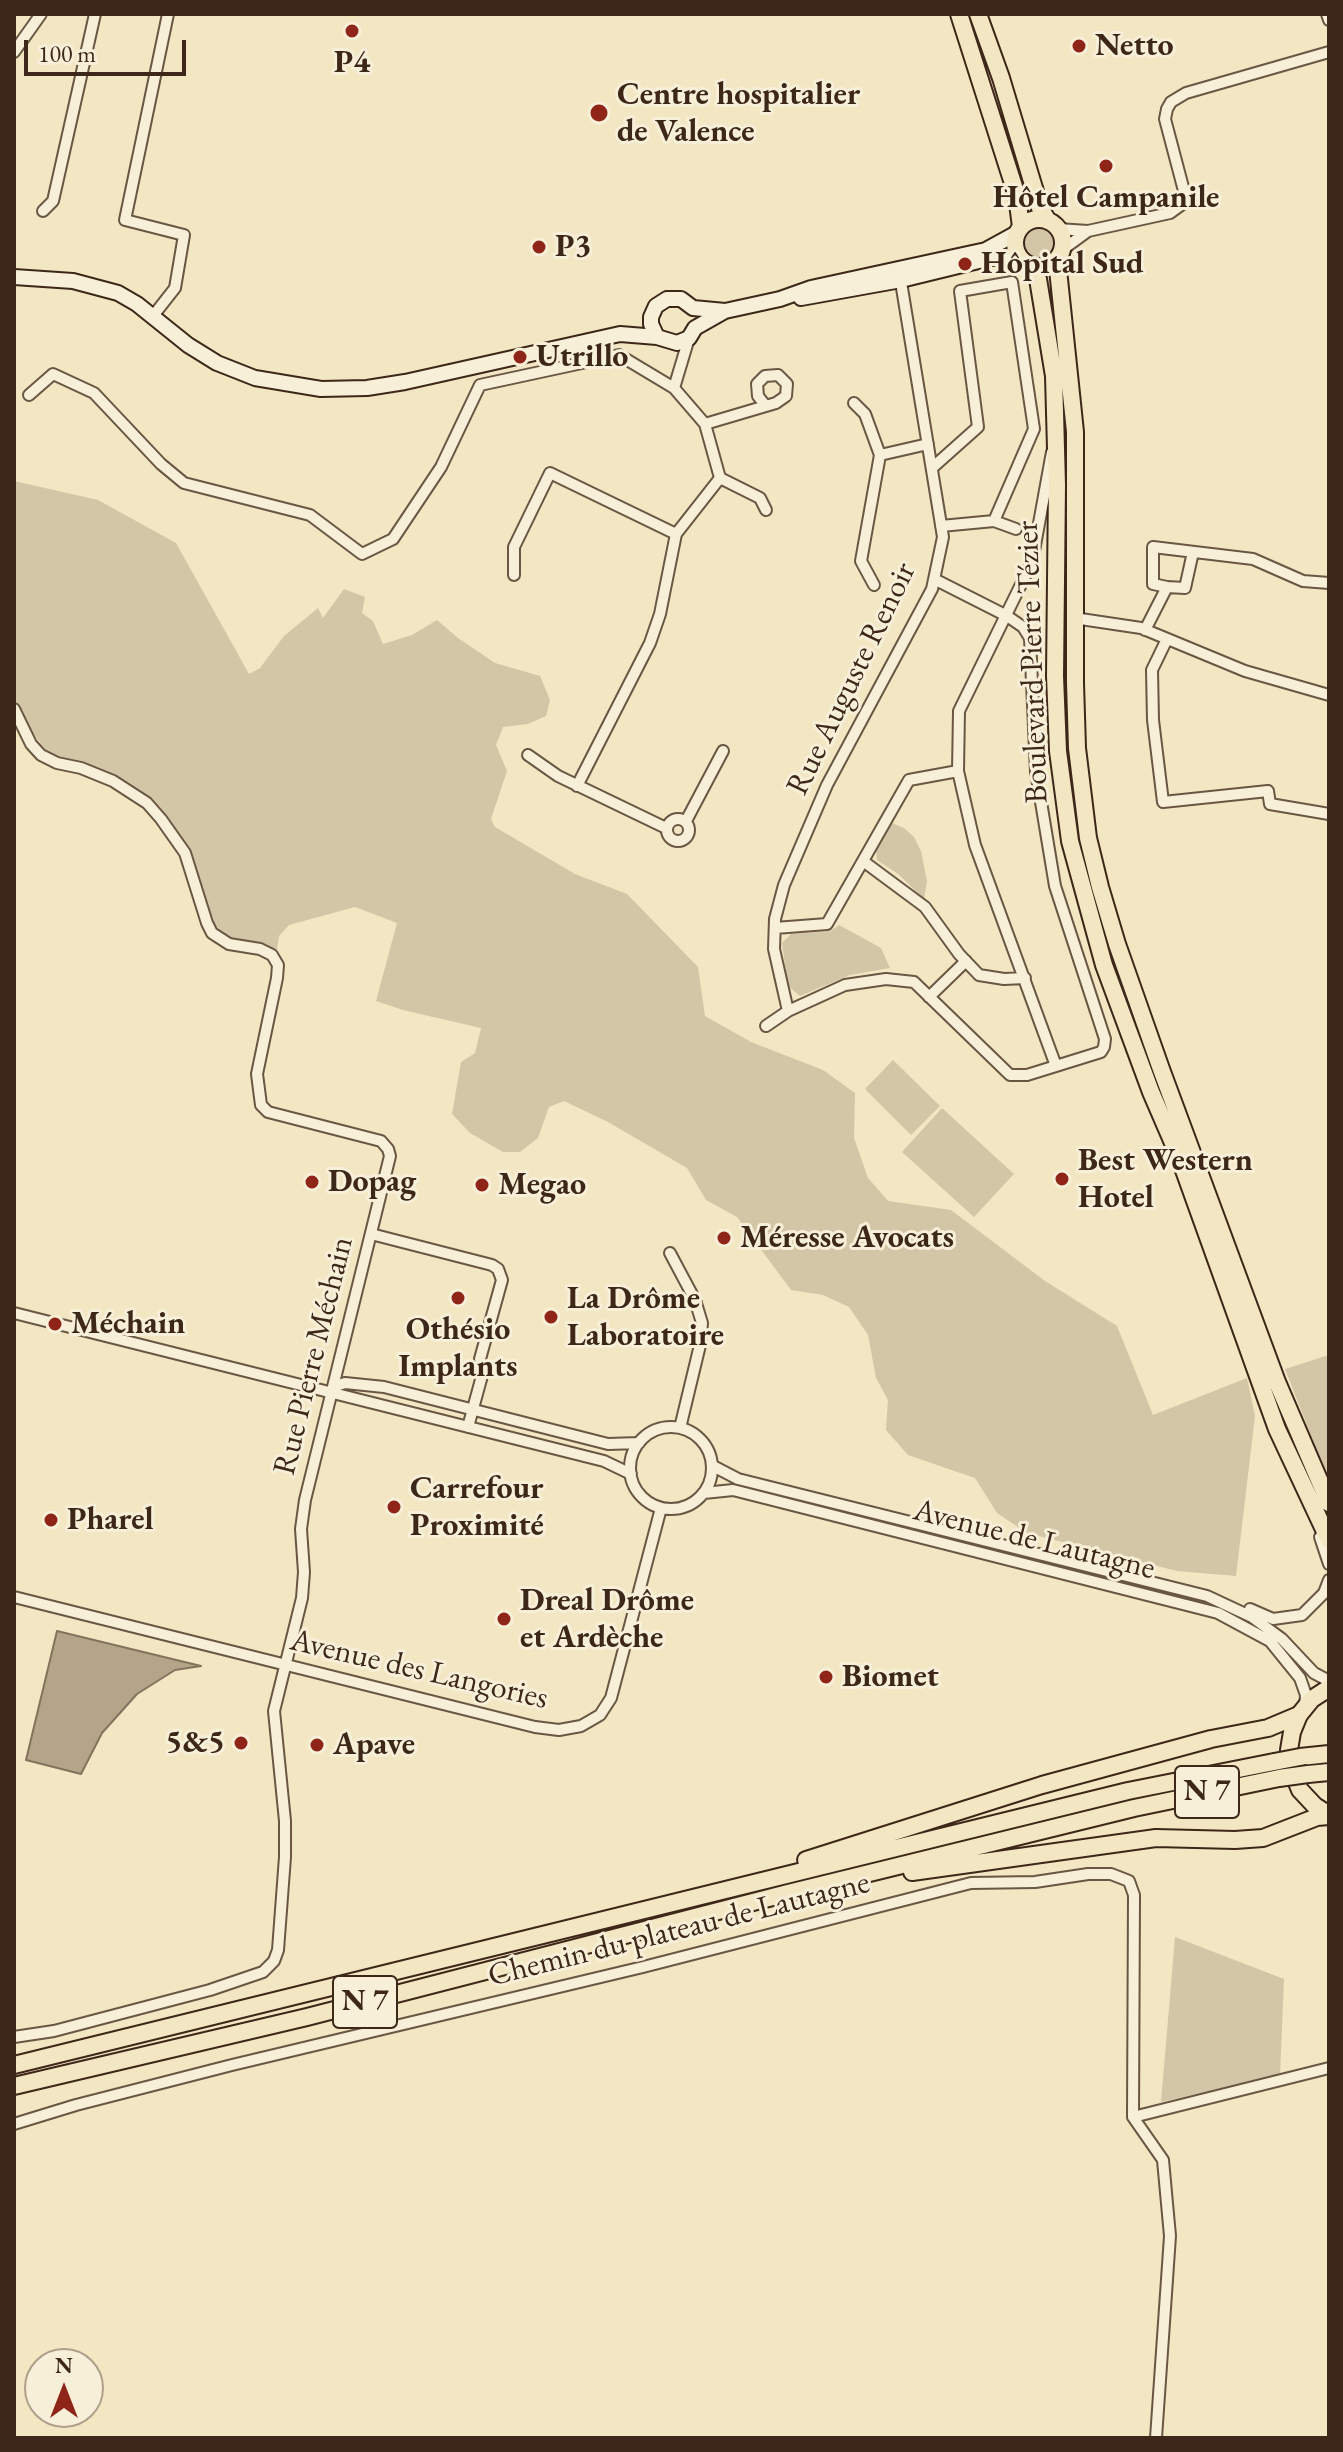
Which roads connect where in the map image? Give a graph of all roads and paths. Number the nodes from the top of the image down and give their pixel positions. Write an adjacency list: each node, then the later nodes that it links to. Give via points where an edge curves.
1 (41, 14): 8 (street)
2 (95, 14): 10 (street, via 53,201)
3 (168, 14): 20 (street, via 125,220 184,235 175,288)
4 (959, 14): 12 (main road, via 1017,196)
5 (978, 14): 11 (main road, via 1040,208)
6 (1327, 14): 7 (street)
7 (1329, 20)
8 (14, 52)
9 (1329, 52): 13 (street, via 1177,98 1165,119 1184,191 1181,205 1162,216)
10 (43, 211)
11 (1053, 225): 12 (main road, via 1034,220); 13 (street); 14 (main road, via 1062,235)
12 (1019, 230): 15 (main road, via 1016,251); 16 (main road, via 986,250)
13 (1088, 231): 14 (street)
14 (1060, 255): 15 (main road, via 1040,268); 50 (main road, Boulevard Pierre Tézier, via 1075,432)
15 (1026, 262): 16 (main road, via 1004,256); 33 (main road, Boulevard Pierre Tézier, via 1038,279 1049,339)
16 (900, 274): 19 (main road, via 811,288); 34 (street, Rue Auguste Renoir)
17 (14, 277): 20 (main road, via 94,285 118,293)
18 (693, 308): 19 (main road); 21 (main road, via 681,299 667,299); 22 (main road, via 697,321)
19 (725, 311): 22 (main road)
20 (153, 316): 25 (main road, via 217,363 300,387 367,388)
21 (651, 317): 23 (main road); 24 (main road)
22 (692, 333): 24 (main road, via 677,343); 26 (street)
23 (620, 334): 24 (main road); 25 (main road)
24 (663, 340): 26 (street, via 678,356)
25 (462, 369): 27 (street)
26 (679, 374): 28 (street)
27 (480, 385): 28 (street, via 619,355); 29 (street, via 441,467 393,539 362,554 310,515 184,483 94,393 53,374)
28 (674, 388): 32 (street)
29 (29, 395)
30 (854, 403): 35 (street, via 865,414)
31 (765, 405): 32 (street)
32 (705, 424): 37 (street)
33 (1056, 434): 49 (street, via 1032,562); 80 (main road, Boulevard Pierre Tézier, via 1055,676 1070,841 1104,965)
34 (928, 444): 35 (street); 36 (street, Rue Auguste Renoir)
35 (880, 455): 47 (street, via 861,561)
36 (932, 468): 39 (street, via 978,427 960,291 1012,282 1034,429); 40 (street, Rue Auguste Renoir)
37 (720, 478): 38 (street, via 760,498); 42 (street)
38 (766, 510)
39 (994, 521): 40 (street); 41 (street)
40 (941, 526): 45 (street, Rue Auguste Renoir)
41 (1016, 529)
42 (676, 534): 44 (street, via 550,473 514,547); 58 (street, via 650,643)
43 (1193, 552): 46 (street, via 1253,559 1303,581); 48 (street, via 1185,588); 48 (street, via 1153,547 1153,584)
44 (514, 575)
45 (936, 580): 49 (street); 63 (street, Rue Auguste Renoir, via 827,785 784,885)
46 (1329, 583)
47 (874, 585)
48 (1167, 587): 51 (street)
49 (1007, 616): 57 (street, via 959,711); 69 (street, via 1030,638 1036,772 1055,886 1105,1039 1101,1052)
50 (1074, 618): 51 (street); 82 (main road, Boulevard Pierre Tézier, via 1077,748 1100,887 1271,1367)
51 (1145, 630): 52 (street)
52 (1167, 639): 53 (street, via 1245,671); 59 (street, via 1152,670 1163,802 1268,791 1270,804)
53 (1329, 695)
54 (14, 709): 70 (street, Rue Pierre Méchain, via 41,755 113,781 147,803 185,853 212,933 229,944 272,955 278,965 257,1074 261,1105 268,1112 385,1145 389,1163)
55 (723, 751): 60 (street)
56 (528, 755): 58 (street)
57 (958, 771): 62 (street, via 909,780); 65 (street, via 975,845)
58 (577, 786): 61 (street)
59 (1329, 814)
60 (686, 821): 61 (street, via 670,820); 61 (street, via 685,839 668,837)
61 (666, 828)
62 (863, 861): 63 (street, via 827,924); 64 (street, via 925,907)
63 (775, 928): 67 (street, Rue Auguste Renoir, via 774,949)
64 (966, 961): 65 (street, via 979,975); 66 (street)
65 (1025, 978): 69 (street)
66 (929, 997): 67 (street, via 914,982 886,979 845,985); 69 (street, via 1010,1075)
67 (788, 1011): 68 (street)
68 (766, 1026)
69 (1056, 1066)
70 (371, 1234): 73 (street, Rue Pierre Méchain); 74 (street, via 498,1269 502,1280 480,1359 483,1372)
71 (670, 1253): 76 (street, via 702,1323)
72 (14, 1313): 73 (street)
73 (332, 1390): 74 (street, via 345,1383 384,1387); 75 (street); 89 (street, Rue Pierre Méchain, via 305,1500 302,1598)
74 (473, 1410): 75 (street); 77 (street, via 608,1444)
75 (468, 1427): 79 (street, via 604,1461)
76 (680, 1428): 77 (street, via 653,1431); 78 (street, via 703,1442)
77 (639, 1443): 79 (street)
78 (713, 1466): 81 (street); 87 (street, Avenue de Lautagne, via 738,1479)
79 (631, 1474): 83 (street, via 644,1499)
80 (1303, 1490): 84 (main road, Boulevard Pierre Tézier); 85 (street)
81 (704, 1493): 83 (street, via 685,1507); 92 (street, Avenue de Lautagne, via 733,1490 1218,1613 1270,1641 1300,1678 1306,1695)
82 (1329, 1503)
83 (661, 1508): 89 (street, Avenue des Langories, via 617,1680 600,1715 581,1726 535,1727)
84 (1329, 1540)
85 (1329, 1564)
86 (1329, 1580): 87 (street, via 1314,1605 1288,1619 1273,1619 1218,1595)
87 (1207, 1596): 90 (street, Avenue de Lautagne, via 1252,1617)
88 (14, 1597): 89 (street, Avenue des Langories)
89 (286, 1665): 99 (street, via 274,1711 285,1857 274,1961 263,1972 210,1990)
90 (1329, 1681)
91 (1329, 1688): 92 (main road)
92 (1302, 1711): 96 (main road, via 1290,1741 1291,1768 1300,1790); 98 (main road, via 1268,1728 1042,1785)
93 (1329, 1754): 94 (main road, N 7, bridge, via 1300,1757)
94 (1277, 1770): 95 (main road, N 7, bridge); 97 (main road, N 7); 98 (main road, N 7, via 1128,1791)
95 (1329, 1772)
96 (1327, 1814): 97 (main road, via 1298,1818 1247,1840 1156,1838)
97 (788, 1893): 102 (main road, N 7)
98 (623, 1916): 100 (main road, N 7)
99 (14, 2037)
100 (14, 2065)
101 (1329, 2068): 103 (street)
102 (14, 2086)
103 (1133, 2117): 104 (street, Chemin du plateau de Lautagne, via 1134,1895 1129,1881 1088,1874 971,1883); 105 (street, via 1163,2160 1170,2236)
104 (14, 2124)
105 (1156, 2438)

